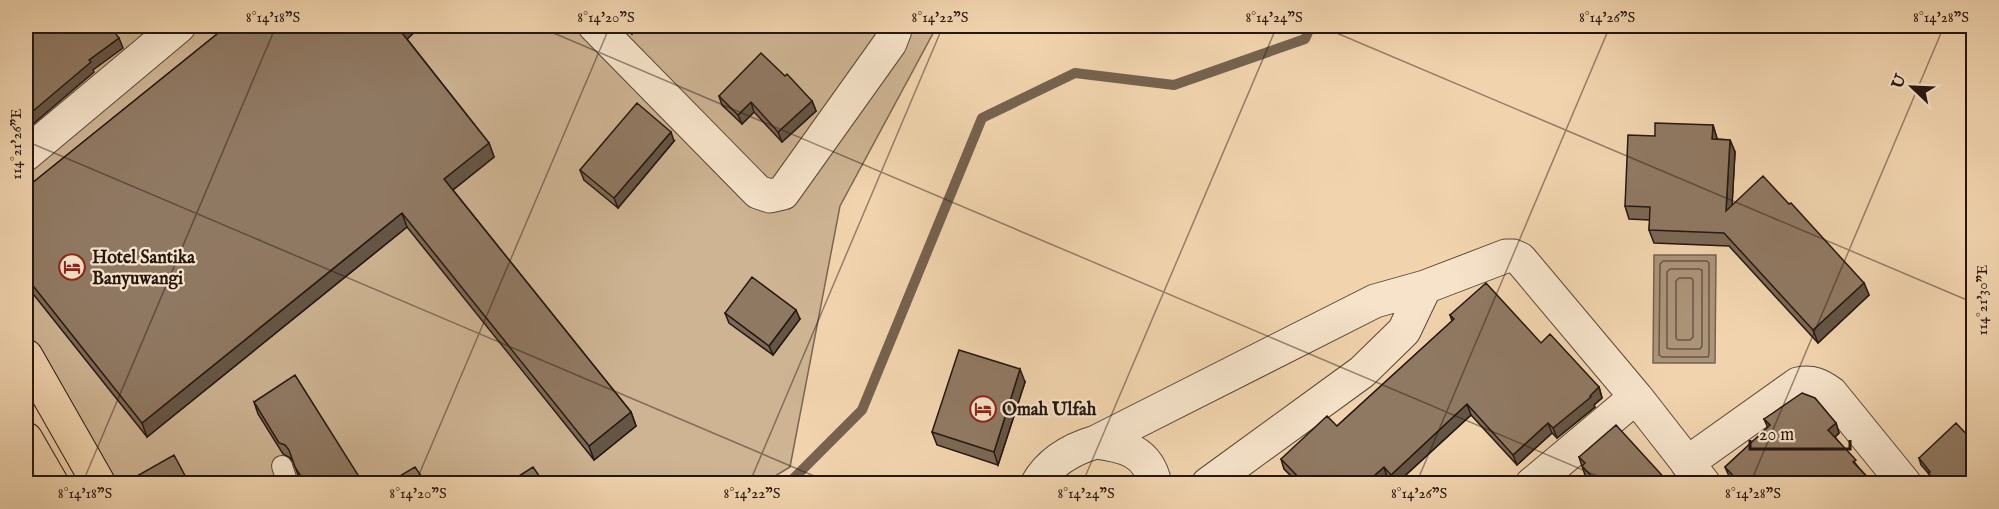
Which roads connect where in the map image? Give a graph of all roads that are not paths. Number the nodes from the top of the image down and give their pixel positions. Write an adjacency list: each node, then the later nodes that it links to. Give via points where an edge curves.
1 (595, 26): 2 (street, via 758,192 776,196 783,193 890,43)
2 (895, 26)
3 (165, 30): 4 (street)
4 (26, 153)
5 (1425, 287): 7 (street, via 1506,256 1520,259); 9 (street, via 1375,301); 15 (street, via 1404,331 1362,372)
6 (26, 356): 12 (highway)
7 (1636, 397): 10 (street); 16 (street)
8 (26, 439): 11 (highway)
9 (1096, 442): 13 (street, via 1065,455); 14 (street, via 1138,453 1152,470)
10 (1695, 473): 17 (street, via 1798,384 1810,382 1831,393)
11 (52, 483)
12 (99, 483)
13 (1037, 483)
14 (1155, 483)
15 (1208, 483)
16 (1532, 483)
17 (1905, 483)

